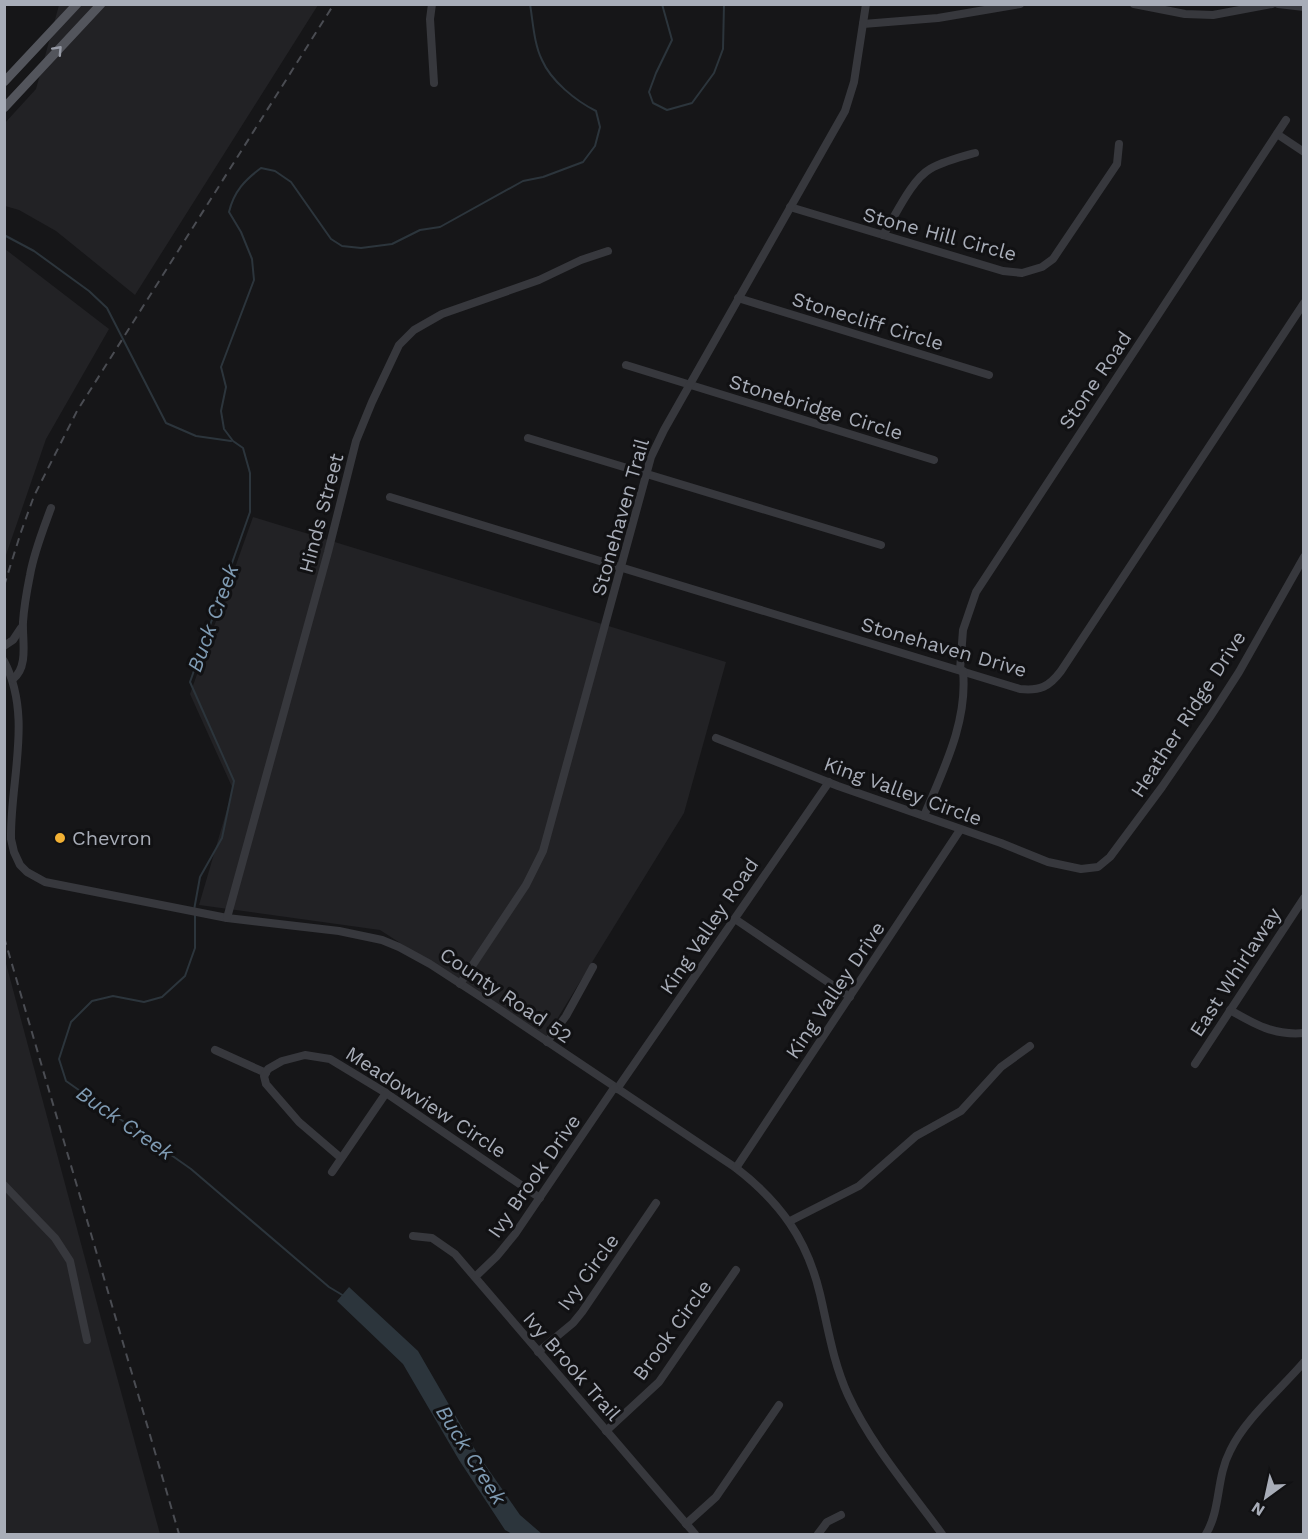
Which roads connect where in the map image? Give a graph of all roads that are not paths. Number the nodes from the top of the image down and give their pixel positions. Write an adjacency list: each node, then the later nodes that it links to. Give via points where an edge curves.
1 (76, 4): 11 (main road)
2 (101, 4): 12 (main road, one-way to 2)
3 (432, 4): 14 (street)
4 (866, 4): 10 (street, Stonehaven Trail)
5 (1020, 4): 10 (street, via 938,18)
6 (1134, 4): 7 (street, via 1213,15)
7 (1272, 4)
8 (1278, 4): 9 (street)
9 (1304, 7)
10 (863, 24): 21 (street, Stonehaven Trail, via 845,111)
11 (26, 59): 12 (main road); 13 (main road)
12 (40, 70): 15 (main road)
13 (4, 82)
14 (434, 83)
15 (4, 108)
16 (1286, 120): 17 (street, Stone Road)
17 (1277, 134): 19 (street); 40 (street, Stone Road, via 976,592 963,630)
18 (1119, 144): 22 (street, Stone Hill Circle, via 1117,164 1061,249 1049,263 1032,271 1003,271)
19 (1304, 152)
20 (975, 153): 22 (street, via 938,165 922,175)
21 (790, 207): 22 (street, Stone Hill Circle); 24 (street, Stonehaven Trail)
22 (883, 235)
23 (608, 251): 48 (street, Hinds Street, via 442,314 414,330 399,345 356,441)
24 (738, 298): 27 (street, Stonecliff Circle); 28 (street, Stonehaven Trail)
25 (1304, 303): 40 (street, Stonehaven Drive, via 1057,677 1046,687 1032,690)
26 (626, 365): 28 (street, Stonebridge Circle)
27 (989, 375)
28 (689, 384): 30 (street, Stonebridge Circle); 31 (street, Stonehaven Trail, via 657,444)
29 (528, 438): 31 (street)
30 (934, 460)
31 (646, 474): 34 (street); 36 (street, Stonehaven Trail)
32 (390, 497): 36 (street, Stonehaven Drive)
33 (51, 508): 37 (street, via 33,559)
34 (881, 545)
35 (1304, 557): 46 (street, Heather Ridge Drive, via 1239,672 1162,787 1104,863)
36 (621, 567): 40 (street, Stonehaven Drive); 51 (street, Stonehaven Trail, via 543,851 526,885)
37 (23, 623): 38 (street, via 19,634); 41 (street, via 22,666)
38 (4, 646)
39 (4, 662): 41 (street, County Road 52)
40 (961, 670): 44 (street, Stone Road, via 962,701 956,738)
41 (13, 679): 48 (street, County Road 52, via 19,723 11,839 27,872 45,882)
42 (716, 738): 43 (street, King Valley Circle)
43 (829, 782): 44 (street, King Valley Circle); 49 (street, King Valley Road)
44 (924, 816): 45 (street, King Valley Circle)
45 (960, 830): 46 (street, King Valley Circle, via 1048,862); 52 (street, King Valley Drive)
46 (1081, 869)
47 (1304, 898): 53 (street, East Whirlaway)
48 (227, 918): 51 (street, County Road 52, via 382,940)
49 (735, 919): 52 (street); 60 (street, King Valley Road)
50 (593, 967): 55 (street)
51 (460, 984): 55 (street, County Road 52)
52 (850, 997): 63 (street, King Valley Drive)
53 (1230, 1010): 54 (street, via 1263,1028); 58 (street, East Whirlaway)
54 (1304, 1033)
55 (547, 1042): 60 (street, County Road 52)
56 (1030, 1046): 68 (street, via 1001,1067 961,1111 916,1136 859,1186)
57 (215, 1050): 59 (street)
58 (1195, 1064)
59 (266, 1073): 61 (street, Meadowview Circle, via 294,1057 316,1055 340,1064); 62 (street, via 266,1084 287,1110)
60 (615, 1089): 63 (street, County Road 52); 66 (street, Ivy Brook Drive)
61 (386, 1093): 62 (street); 66 (street, Meadowview Circle)
62 (341, 1158): 64 (street)
63 (736, 1168): 68 (street, County Road 52, via 758,1185)
64 (332, 1172)
65 (4, 1185): 72 (street, via 55,1238 70,1261)
66 (540, 1198): 71 (street, Ivy Brook Drive, via 505,1248)
67 (656, 1203): 73 (street, Ivy Circle, via 582,1312)
68 (790, 1221): 81 (street, County Road 52, via 817,1282 832,1350 850,1398 876,1443)
69 (412, 1236): 71 (street, Ivy Brook Trail, via 427,1236 443,1245)
70 (736, 1270): 76 (street, Brook Circle, via 659,1382)
71 (475, 1277): 73 (street, Ivy Brook Trail)
72 (87, 1340)
73 (538, 1352): 76 (street, Ivy Brook Trail)
74 (1304, 1362): 82 (street, via 1229,1451 1214,1519)
75 (779, 1405): 78 (street, via 716,1497)
76 (606, 1431): 78 (street, Ivy Brook Trail)
77 (841, 1515): 80 (street, via 827,1522)
78 (686, 1524): 79 (street, Ivy Brook Trail)
79 (695, 1534)
80 (818, 1534)
81 (942, 1534)
82 (1206, 1534)

